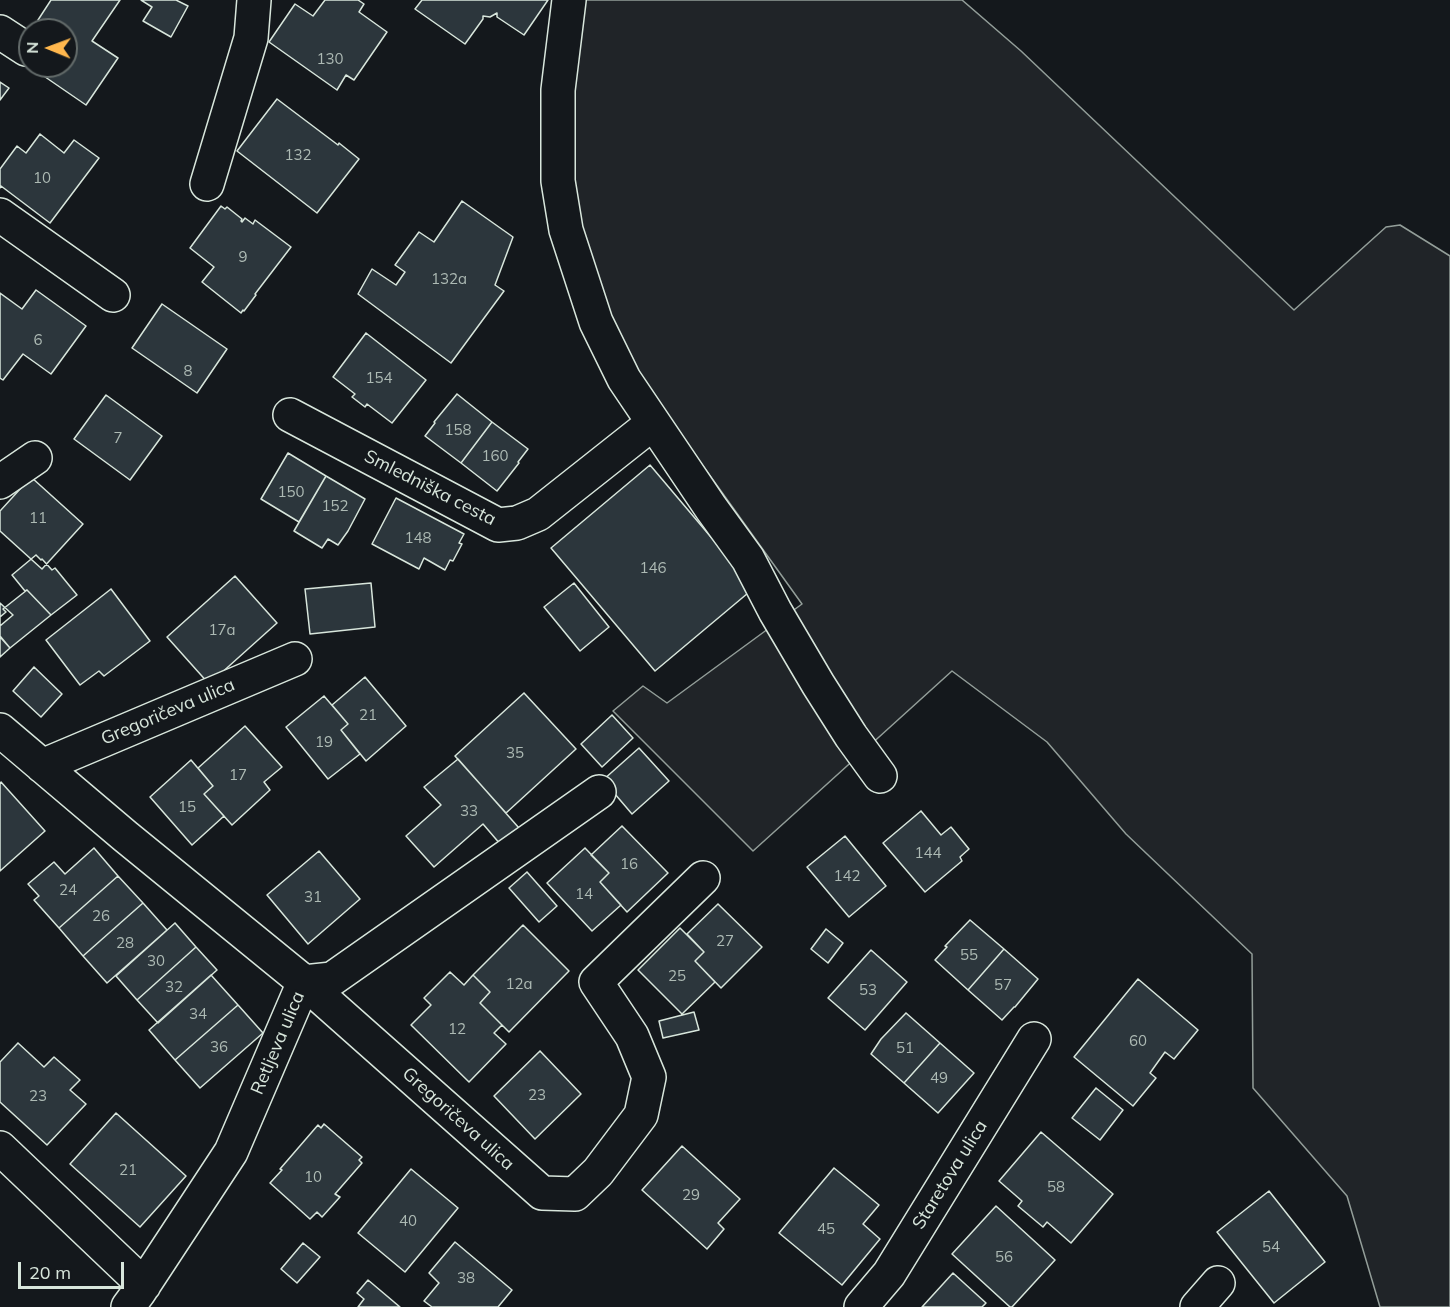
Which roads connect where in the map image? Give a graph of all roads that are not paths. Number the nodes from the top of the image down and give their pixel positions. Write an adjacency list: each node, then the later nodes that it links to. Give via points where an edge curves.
1 (254, 0): 3 (street, via 251,38)
2 (569, 0): 7 (street, via 558,90 558,182 566,230 596,322 624,379)
3 (207, 184)
4 (0, 215): 5 (street)
5 (113, 295)
6 (290, 415): 7 (street, Smledniška cesta, via 498,525 518,523 538,514)
7 (653, 423): 13 (street, via 748,559 807,666)
8 (35, 458): 9 (street)
9 (0, 482)
10 (295, 659): 12 (street, Gregoričeva ulica)
11 (0, 730): 12 (street, Gregoričeva ulica)
12 (42, 766): 16 (street, Gregoričeva ulica)
13 (880, 776)
14 (599, 792): 16 (street, Retljeva ulica, via 332,979)
15 (703, 878): 16 (street, Gregoričeva ulica, via 596,982 632,1036 649,1077 641,1115 598,1172 575,1194 542,1193)
16 (304, 982): 19 (street, Retljeva ulica, via 231,1152)
17 (1034, 1040): 20 (street, Staretova ulica, via 889,1274)
18 (0, 1148): 19 (street, Retljeva ulica)
19 (136, 1296)
20 (861, 1307)

